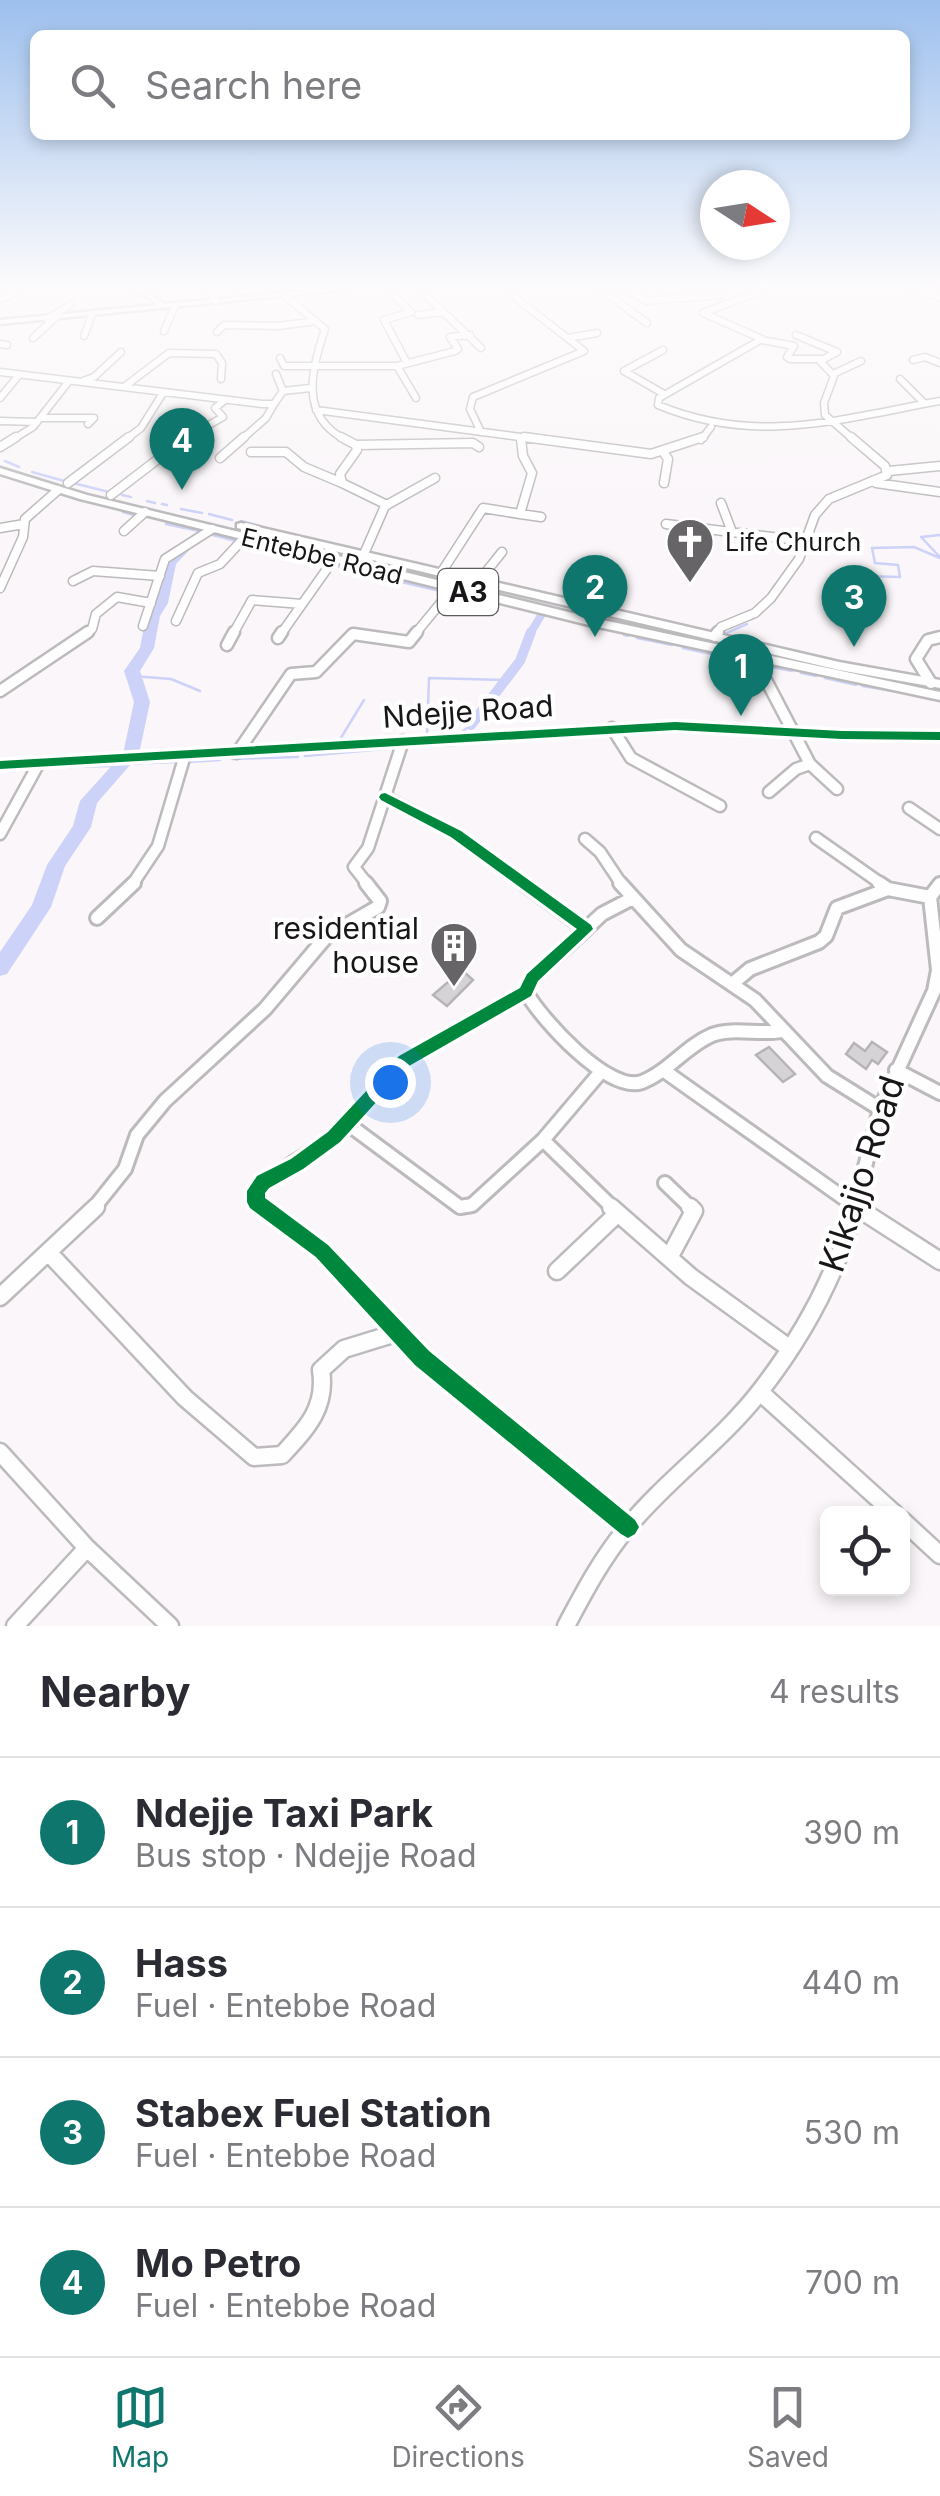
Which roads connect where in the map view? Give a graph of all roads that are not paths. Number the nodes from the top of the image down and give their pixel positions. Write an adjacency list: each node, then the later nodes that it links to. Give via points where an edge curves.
1 (108, 364): 20 (street)
2 (156, 364): 21 (street)
3 (222, 364): 17 (street)
4 (281, 364): 11 (street)
5 (405, 364): 12 (street)
6 (553, 364): 40 (street, via 473,397 470,409)
7 (637, 364): 25 (street, via 624,371)
8 (719, 364): 25 (street)
9 (825, 364): 15 (street)
10 (854, 364): 15 (street)
11 (313, 366): 12 (street); 22 (street)
12 (397, 366): 27 (street)
13 (0, 372): 16 (street)
14 (276, 374): 23 (street)
15 (833, 374): 38 (street, via 823,409)
16 (20, 375): 19 (street); 26 (street)
17 (221, 379)
18 (900, 380): 31 (street)
19 (69, 382): 20 (street); 35 (street)
20 (80, 382): 21 (street)
21 (124, 388): 24 (street)
22 (310, 388): 23 (street); 33 (street)
23 (284, 391): 30 (street)
24 (162, 393): 28 (street); 56 (street, via 141,428)
25 (664, 394): 39 (street, via 658,406)
26 (0, 398)
27 (416, 398)
28 (224, 400): 30 (street); 58 (street, via 215,408 223,417 173,445)
29 (940, 401): 31 (street)
30 (274, 404): 47 (street)
31 (924, 404): 38 (street)
32 (78, 406): 34 (street)
33 (316, 410): 40 (street); 42 (street)
34 (68, 416): 35 (street); 37 (street, via 94,418)
35 (38, 420): 36 (street); 43 (street)
36 (0, 421)
37 (88, 424)
38 (834, 424): 39 (street); 50 (street)
39 (711, 427): 46 (street, via 705,438)
40 (481, 432): 41 (street)
41 (521, 439): 46 (street); 62 (street, via 532,473)
42 (356, 445): 44 (street); 53 (street)
43 (0, 447)
44 (479, 447)
45 (251, 452): 53 (street, via 286,452)
46 (664, 453): 54 (street)
47 (220, 458)
48 (0, 462): 56 (main road, Entebbe Road / A3)
49 (940, 466): 50 (street)
50 (888, 471): 55 (street)
51 (3, 475): 56 (main road, Entebbe Road / A3)
52 (435, 478): 60 (street)
53 (342, 483): 60 (street)
54 (664, 483)
55 (876, 483): 57 (street); 71 (street, via 829,499)
56 (63, 487): 58 (main road, Entebbe Road / A3); 61 (main road, Entebbe Road / A3); 64 (street)
57 (940, 492)
58 (111, 495): 72 (main road, Entebbe Road / A3)
59 (721, 503): 69 (street)
60 (387, 504): 75 (street)
61 (145, 512): 67 (main road, Entebbe Road / A3); 68 (street)
62 (520, 514): 63 (street); 77 (street, via 483,508)
63 (541, 517)
64 (24, 524): 66 (street); 81 (street)
65 (666, 524): 69 (street)
66 (0, 528)
67 (212, 529): 70 (main road, Entebbe Road / A3); 78 (street, via 165,559)
68 (124, 531)
69 (732, 532): 71 (street)
70 (246, 537): 74 (main road, Entebbe Road / A3); 85 (street, via 220,564 198,573)
71 (806, 541): 87 (street, via 761,608 721,626)
72 (319, 544): 74 (main road); 75 (main road, Entebbe Road / A3)
73 (502, 552): 80 (street)
74 (307, 553): 76 (main road, Entebbe Road / A3)
75 (364, 554): 77 (main road, Entebbe Road / A3)
76 (334, 559): 82 (main road, Entebbe Road / A3); 84 (street)
77 (441, 573): 80 (main road, Entebbe Road / A3)
78 (160, 576): 79 (street, via 93,571); 83 (street)
79 (73, 582)
80 (478, 582): 87 (main road, Entebbe Road / A3)
81 (0, 588)
82 (453, 588): 91 (main road, Entebbe Road / A3); 99 (street, via 409,642 352,634 316,672 291,674)
83 (151, 603): 86 (street); 93 (street, via 117,597 96,614 92,630)
84 (302, 604): 89 (street); 90 (street, via 252,600)
85 (176, 622)
86 (143, 626)
87 (715, 636): 92 (main road, Entebbe Road / A3)
88 (940, 637): 92 (street, via 928,640 916,659 925,679)
89 (278, 638)
90 (226, 645)
91 (755, 659): 94 (main road, Entebbe Road / A3); 96 (street)
92 (936, 683)
93 (0, 691)
94 (940, 696)
95 (612, 728): 96 (street, Ndejje Road); 98 (street, Ndejje Road); 107 (street, via 631,758)
96 (795, 731): 97 (street, Ndejje Road); 102 (street)
97 (940, 736)
98 (403, 741): 99 (street, Ndejje Road); 106 (street)
99 (237, 753): 100 (street, Ndejje Road)
100 (185, 755): 101 (street, Ndejje Road); 116 (street, via 168,823 148,866 129,893)
101 (40, 763): 103 (street, Ndejje Road); 110 (street)
102 (810, 764): 104 (street); 105 (street)
103 (0, 766)
104 (838, 789)
105 (768, 792)
106 (384, 797): 117 (street, via 456,834); 132 (street, via 368,848 354,868 378,907 326,938 265,1009 165,1101 137,1135 118,1183)
107 (720, 806)
108 (909, 808): 109 (street)
109 (940, 829)
110 (0, 834)
111 (816, 838): 113 (street)
112 (586, 839): 115 (street)
113 (888, 889): 114 (street); 119 (street, via 837,908 819,942 750,969)
114 (935, 891): 118 (street, Kikajjo Road)
115 (631, 899): 117 (street); 119 (street, via 681,950)
116 (97, 918)
117 (586, 929): 120 (street, via 532,978)
118 (939, 970): 123 (street, Kikajjo Road)
119 (732, 984): 121 (street)
120 (526, 992): 124 (street); 127 (street, via 404,1061)
121 (781, 1030): 122 (street, via 711,1035); 126 (street, via 827,1076)
122 (664, 1070): 124 (street, via 632,1084); 130 (street)
123 (896, 1070): 125 (street); 126 (street, Kikajjo Road)
124 (599, 1074): 128 (street)
125 (940, 1094)
126 (880, 1109): 130 (street, Kikajjo Road)
127 (348, 1124): 128 (street, via 460,1207 472,1205); 137 (street, via 263,1182 256,1202 322,1251)
128 (543, 1140): 131 (street)
129 (665, 1182): 133 (street, via 694,1211)
130 (856, 1207): 134 (street); 138 (street, Kikajjo Road, via 844,1248)
131 (618, 1213): 133 (street); 135 (street)
132 (48, 1252): 136 (street); 137 (street, via 185,1398 254,1457 282,1455 314,1420 327,1359)
133 (669, 1258): 138 (street)
134 (940, 1261)
135 (557, 1271)
136 (0, 1297)
137 (396, 1333): 143 (street)
138 (789, 1348): 139 (street, Kikajjo Road)
139 (760, 1392): 141 (street); 143 (street, Kikajjo Road)
140 (0, 1452): 144 (street)
141 (886, 1506)
142 (910, 1527): 145 (street)
143 (628, 1528): 148 (street, Kikajjo Road)
144 (88, 1548): 146 (street); 147 (street)
145 (940, 1555)
146 (14, 1626)
147 (170, 1626)
148 (566, 1626)

